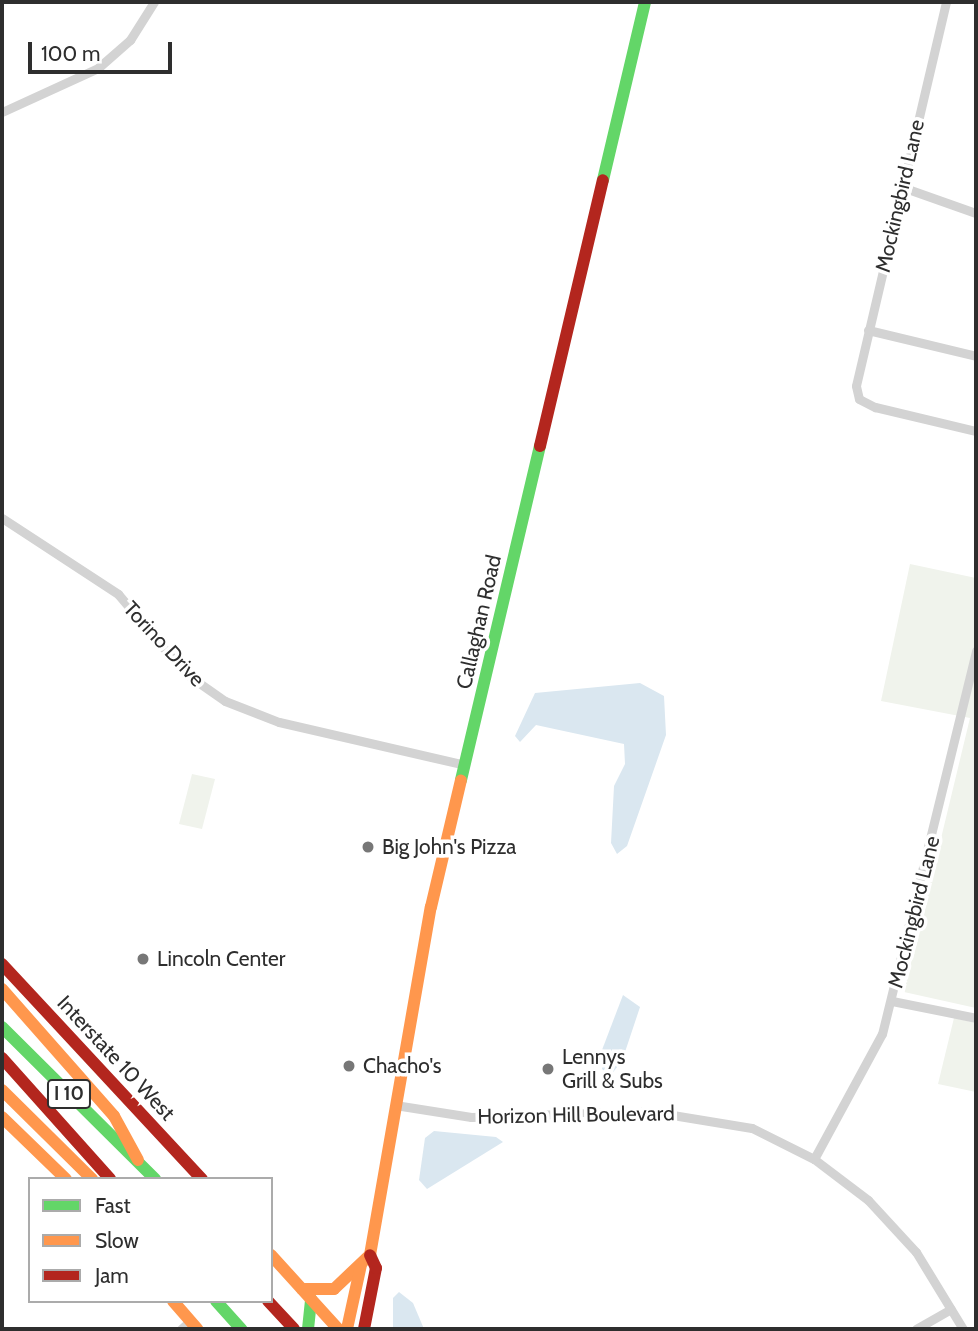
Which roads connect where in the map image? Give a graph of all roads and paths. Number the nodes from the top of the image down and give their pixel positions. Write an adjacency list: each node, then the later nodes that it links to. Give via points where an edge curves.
1 (154, 2): 4 (street, via 130,40 98,68)
2 (645, 2): 12 (main road, Callaghan Road)
3 (946, 2): 5 (street, Mockingbird Lane)
4 (2, 112)
5 (902, 187): 6 (street); 7 (street, Mockingbird Lane)
6 (976, 213)
7 (868, 330): 8 (street); 9 (street, Mockingbird Lane, via 856,390 875,407)
8 (976, 356)
9 (976, 431)
10 (2, 518): 12 (street, Torino Drive, via 118,594 185,673 225,701 279,722)
11 (976, 650): 15 (street, Mockingbird Lane)
12 (465, 765): 20 (main road, Callaghan Road)
13 (2, 964): 28 (main road, Interstate 10 West)
14 (2, 989): 23 (main road, via 114,1115)
15 (892, 1001): 16 (street); 22 (street, Mockingbird Lane, via 872,1060)
16 (976, 1018)
17 (2, 1027): 23 (main road, I 10)
18 (2, 1058): 26 (main road, I 10)
19 (2, 1090): 25 (main road)
20 (395, 1105): 22 (street, Horizon Hill Boulevard, via 471,1117 685,1113 752,1128); 30 (main road, Callaghan Road)
21 (2, 1117): 24 (main road)
22 (814, 1159): 35 (street, Horizon Hill Boulevard, via 899,1230)
23 (138, 1160): 27 (main road, I 10)
24 (64, 1177)
25 (90, 1177)
26 (108, 1177)
27 (153, 1177)
28 (200, 1177)
29 (273, 1257): 31 (main road)
30 (365, 1260): 31 (main road, via 334,1289); 41 (main road, Callaghan Road); 42 (main road, Callaghan Road, via 376,1268)
31 (306, 1294): 39 (main road, via 314,1315); 40 (main road)
32 (174, 1303): 36 (main road)
33 (218, 1303): 37 (main road)
34 (270, 1303): 38 (main road)
35 (951, 1309): 43 (street); 44 (street, Horizon Hill Boulevard)
36 (189, 1327)
37 (241, 1329)
38 (294, 1329)
39 (308, 1329)
40 (338, 1329)
41 (347, 1329)
42 (364, 1329)
43 (916, 1329)
44 (963, 1329)

